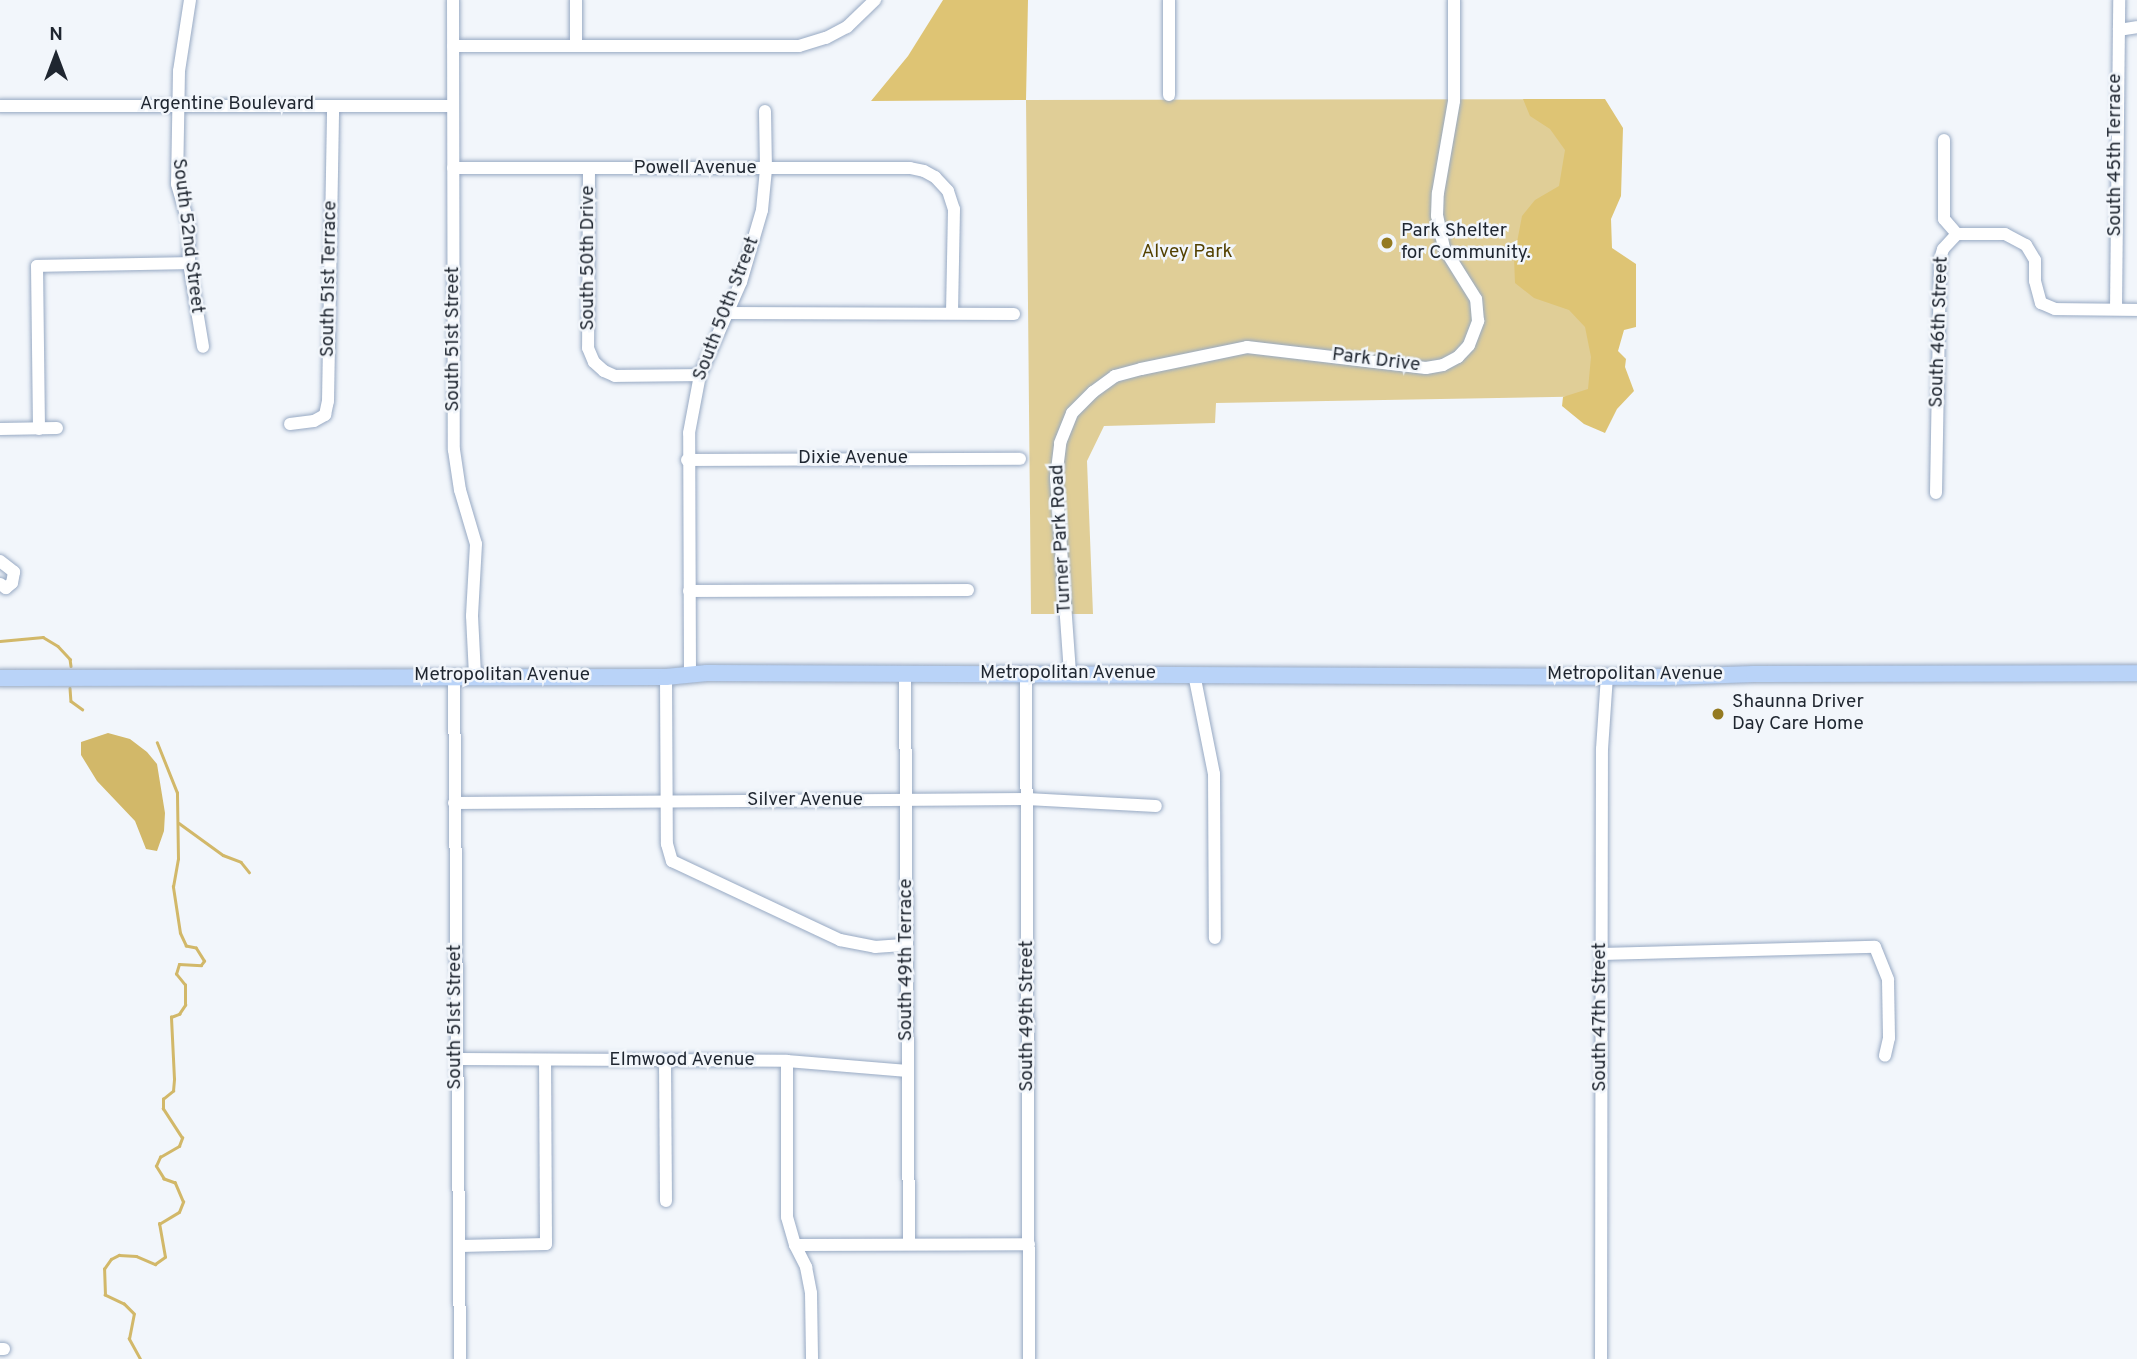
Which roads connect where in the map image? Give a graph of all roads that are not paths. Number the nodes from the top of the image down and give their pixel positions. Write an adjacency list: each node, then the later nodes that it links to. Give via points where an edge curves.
1 (190, 0): 13 (street, South 52nd Street)
2 (453, 0): 10 (street, South 51st Street)
3 (576, 0): 11 (street)
4 (875, 0): 11 (street, via 826,38 799,46)
5 (1169, 0): 12 (street)
6 (1454, 0): 30 (street, Park Drive, via 1454,101 1437,216 1444,248 1476,299 1478,321 1469,345 1451,361 1426,368)
7 (2119, 0): 9 (street, South 45th Terrace)
8 (2137, 27): 9 (street)
9 (2119, 30): 24 (street, South 45th Terrace)
10 (453, 46): 11 (street); 16 (street, South 51st Street)
11 (576, 46)
12 (1169, 95)
13 (177, 104): 14 (street, Argentine Boulevard); 15 (street, Argentine Boulevard); 23 (street, South 52nd Street, via 177,184 189,225)
14 (0, 106)
15 (333, 106): 16 (street, Argentine Boulevard); 32 (street, South 51st Terrace, via 328,401 325,415)
16 (453, 106): 19 (street, South 51st Street)
17 (765, 111): 21 (street, South 50th Street)
18 (1944, 140): 22 (street, South 46th Street, via 1944,219)
19 (453, 168): 20 (street, Powell Avenue); 47 (street, South 51st Street, via 454,450 460,490 477,544 472,616)
20 (589, 169): 21 (street, Powell Avenue); 31 (street, South 50th Drive, via 588,348 594,362 615,376)
21 (766, 169): 26 (street, South 50th Street, via 753,247); 27 (street, Powell Avenue, via 910,169 935,177 948,191 954,209)
22 (1957, 234): 24 (street, via 2005,234 2026,245 2035,260 2041,303 2054,310); 38 (street, South 46th Street, via 1942,249 1940,259)
23 (189, 263): 29 (street, South 52nd Street); 35 (street, via 37,266)
24 (2116, 310): 25 (street)
25 (2137, 310)
26 (728, 313): 27 (street); 31 (street, South 50th Street)
27 (952, 313): 28 (street)
28 (1014, 314)
29 (204, 347)
30 (1271, 349): 44 (street, Turner Park Road, via 1247,347 1115,376 1072,413 1060,443 1056,478)
31 (700, 375): 37 (street, South 50th Street)
32 (290, 424)
33 (57, 428): 35 (street)
34 (0, 429): 35 (street)
35 (39, 429)
36 (1020, 459): 37 (street, Dixie Avenue)
37 (687, 460): 42 (street, South 50th Street)
38 (1936, 493)
39 (0, 561): 40 (street, via 14,572 12,583 6,588)
40 (0, 584)
41 (968, 590): 42 (street)
42 (689, 591): 48 (street, South 50th Street)
43 (1026, 673): 44 (main road, Metropolitan Avenue); 50 (main road, Metropolitan Avenue); 54 (street, South 49th Street)
44 (1070, 673): 46 (main road, Metropolitan Avenue)
45 (2137, 673): 51 (main road, Metropolitan Avenue)
46 (1194, 674): 51 (main road, Metropolitan Avenue); 59 (street, via 1214,774)
47 (475, 675): 49 (main road, Metropolitan Avenue); 52 (main road, Metropolitan Avenue)
48 (690, 675): 50 (main road, Metropolitan Avenue); 52 (main road, Metropolitan Avenue)
49 (454, 676): 53 (main road, Metropolitan Avenue); 57 (street, South 51st Street)
50 (905, 676): 55 (street, South 49th Terrace)
51 (1607, 676): 61 (street, South 47th Street)
52 (666, 677): 56 (street)
53 (0, 678)
54 (1027, 799): 55 (street, Silver Avenue); 58 (street, Silver Avenue); 70 (street, South 49th Street)
55 (906, 800): 56 (street, Silver Avenue); 60 (street, South 49th Terrace)
56 (667, 802): 57 (street, Silver Avenue); 60 (street, via 667,844 673,861 840,940 875,947)
57 (454, 803): 63 (street, South 51st Street)
58 (1156, 806)
59 (1215, 938)
60 (906, 945): 67 (street, South 49th Terrace)
61 (1601, 954): 62 (street, via 1875,947 1888,981); 76 (street, South 47th Street)
62 (1885, 1056)
63 (457, 1059): 66 (street, Elmwood Avenue); 72 (street, South 51st Street)
64 (665, 1060): 65 (street, Elmwood Avenue); 66 (street, Elmwood Avenue); 68 (street)
65 (786, 1061): 67 (street, Elmwood Avenue); 71 (street, via 787,1217)
66 (545, 1062): 72 (street, via 546,1244)
67 (908, 1072): 69 (street, South 49th Terrace)
68 (666, 1200)
69 (909, 1244): 70 (street); 71 (street)
70 (1029, 1244): 75 (street, South 49th Street)
71 (795, 1245): 74 (street, via 811,1293)
72 (460, 1246): 73 (street, South 51st Street)
73 (460, 1359)
74 (812, 1359)
75 (1029, 1359)
76 (1601, 1359)

